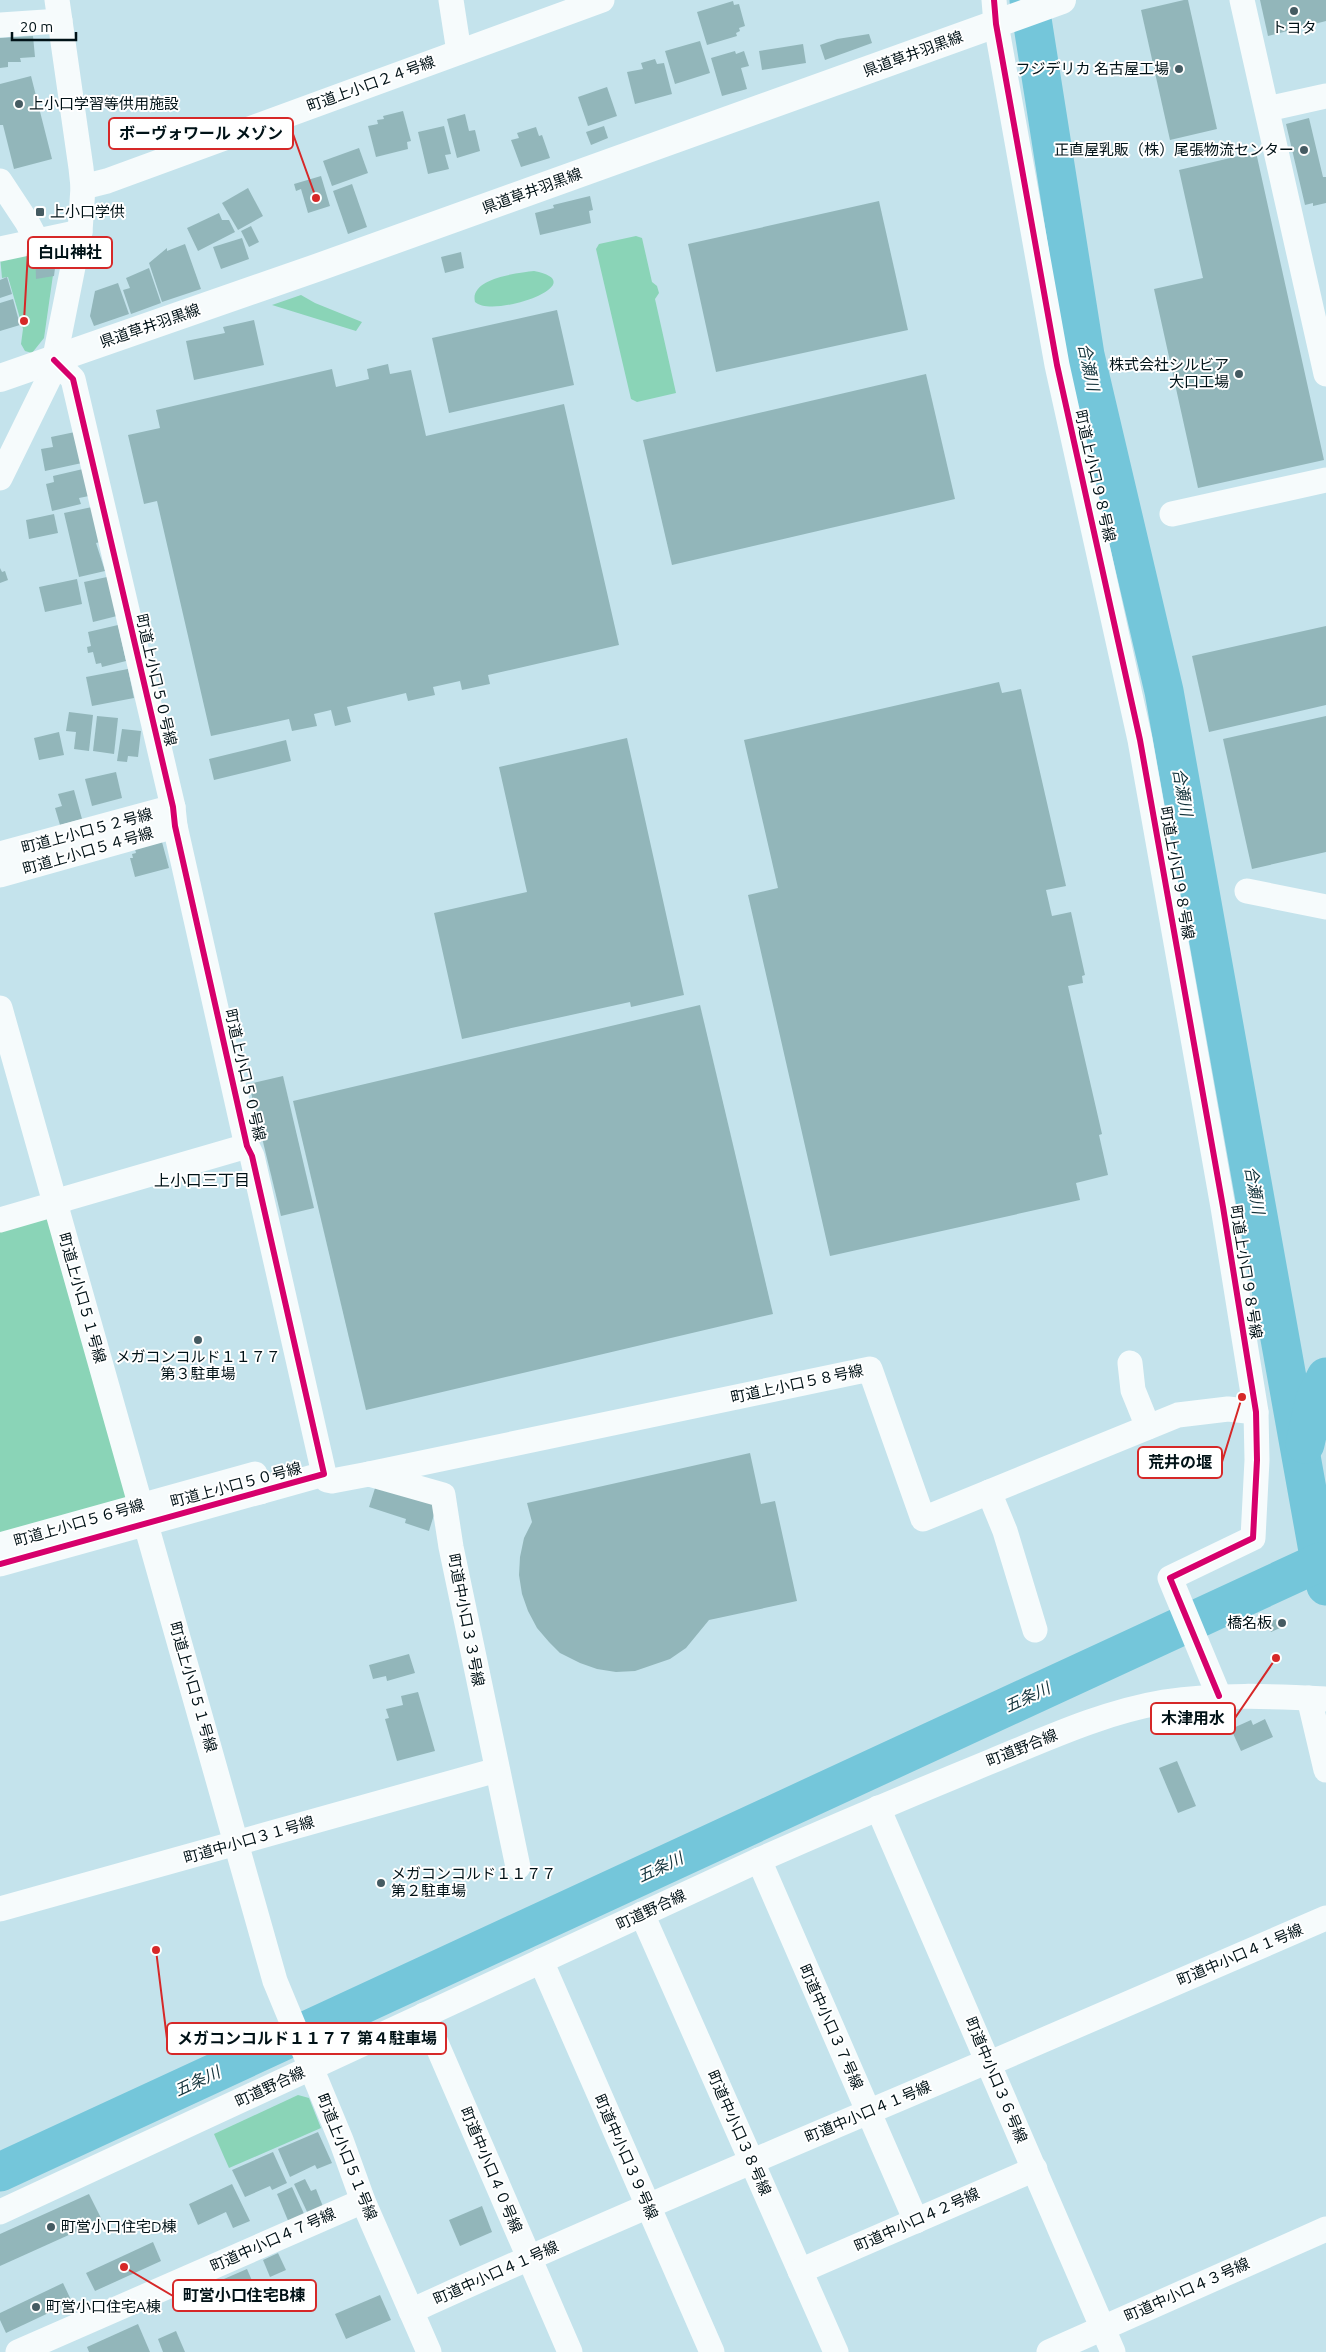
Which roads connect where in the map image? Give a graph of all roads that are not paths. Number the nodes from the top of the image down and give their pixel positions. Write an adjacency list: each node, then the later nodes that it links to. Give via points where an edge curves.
1 (451, 0): 8 (street)
2 (602, 0): 8 (street, 町道上小口２４号線)
3 (1062, 0): 6 (main road, 県道草井羽黒線)
4 (1242, 0): 10 (street)
5 (58, 10): 7 (street); 12 (street)
6 (995, 12): 17 (main road, 県道草井羽黒線); 33 (street, 町道上小口９８号線, via 1058,365 1140,740 1220,1188)
7 (0, 25)
8 (459, 52): 12 (street, 町道上小口２４号線)
9 (1326, 96): 10 (street)
10 (1267, 109): 16 (street)
11 (0, 181): 14 (street)
12 (83, 187): 13 (street)
13 (80, 232): 14 (street); 17 (street)
14 (37, 241): 15 (street)
15 (0, 249)
16 (1319, 312): 18 (street)
17 (54, 360): 19 (main road, 県道草井羽黒線); 20 (street, via 52,372); 23 (street, 町道上小口５０号線, via 73,380)
18 (1326, 374)
19 (0, 378)
20 (0, 478)
21 (1326, 480): 22 (street)
22 (1172, 514)
23 (174, 817): 24 (street, 町道上小口５２号線); 25 (street, 町道上小口５４号線); 29 (street, 町道上小口５０号線)
24 (0, 854)
25 (0, 876)
26 (1247, 891): 27 (street)
27 (1326, 907)
28 (0, 1008): 30 (street, 町道上小口５１号線)
29 (247, 1146): 30 (street); 35 (street, 町道上小口５０号線, via 257,1175)
30 (55, 1204): 31 (street); 39 (street, 町道上小口５１号線)
31 (0, 1220)
32 (1130, 1363): 34 (street, via 1133,1390)
33 (1256, 1412): 34 (street, 町道上小口５８号線, via 1228,1409 1178,1415); 43 (street, 町道上小口９８号線, via 1258,1460 1253,1538 1170,1578)
34 (1148, 1427): 38 (street, 町道上小口５８号線)
35 (324, 1474): 36 (street, 町道中小口３３号線, via 327,1480 332,1481); 37 (street, 町道上小口５０号線)
36 (369, 1474): 38 (street, 町道上小口５８号線, via 870,1369 922,1518); 45 (street, 町道中小口３３号線, via 443,1495)
37 (260, 1492): 39 (street, 町道上小口５６号線, via 255,1474)
38 (989, 1492): 42 (street, via 1005,1531)
39 (144, 1514): 40 (street, 町道上小口５６号線); 41 (street); 48 (street, 町道上小口５１号線)
40 (0, 1545)
41 (0, 1564)
42 (1035, 1630)
43 (1219, 1696): 44 (street, 町道野合線); 47 (street, 町道野合線, via 1157,1703 1095,1720)
44 (1316, 1698): 46 (street)
45 (497, 1770): 48 (street, 町道中小口３１号線); 50 (street, 町道中小口３３号線)
46 (1326, 1770)
47 (878, 1808): 49 (street, 町道野合線); 57 (street, 町道中小口３６号線)
48 (238, 1843): 51 (street, 町道中小口３１号線); 56 (street, 町道上小口５１号線, via 275,1981)
49 (759, 1860): 52 (street, 町道野合線); 58 (street, 町道中小口３７号線)
50 (518, 1867)
51 (0, 1909)
52 (642, 1914): 54 (street, 町道野合線); 59 (street, 町道中小口３８号線)
53 (1326, 1918): 57 (street, 町道中小口４１号線)
54 (541, 1961): 55 (street, 町道野合線); 62 (street, 町道中小口３９号線)
55 (424, 2015): 56 (street, 町道野合線); 66 (street, 町道中小口４０号線)
56 (310, 2063): 61 (street, 町道上小口５１号線); 63 (street, 町道野合線)
57 (988, 2064): 58 (street, 町道中小口４１号線, via 981,2064); 60 (street, 町道中小口３６号線)
58 (868, 2112): 59 (street, 町道中小口４１号線); 64 (street, 町道中小口３７号線)
59 (752, 2162): 62 (street, 町道中小口４１号線); 67 (street, 町道中小口３８号線)
60 (1034, 2169): 64 (street, 町道中小口４２号線); 69 (street, 町道中小口３６号線)
61 (363, 2201): 68 (street, 町道上小口５１号線); 70 (street, 町道中小口４７号線)
62 (648, 2206): 66 (street, 町道中小口４１号線); 73 (street, 町道中小口３９号線)
63 (0, 2212)
64 (916, 2221): 67 (street, 町道中小口４２号線)
65 (1326, 2229): 69 (street, 町道中小口４３号線)
66 (529, 2257): 68 (street, 町道中小口４１号線); 72 (street, 町道中小口４０号線)
67 (800, 2271): 74 (street, 町道中小口３８号線)
68 (411, 2310): 71 (street, 町道上小口５１号線)
69 (1103, 2328): 75 (street, 町道中小口４３号線); 76 (street, 町道中小口３６号線)
70 (18, 2352)
71 (429, 2352)
72 (570, 2352)
73 (712, 2352)
74 (836, 2352)
75 (1049, 2352)
76 (1114, 2352)

